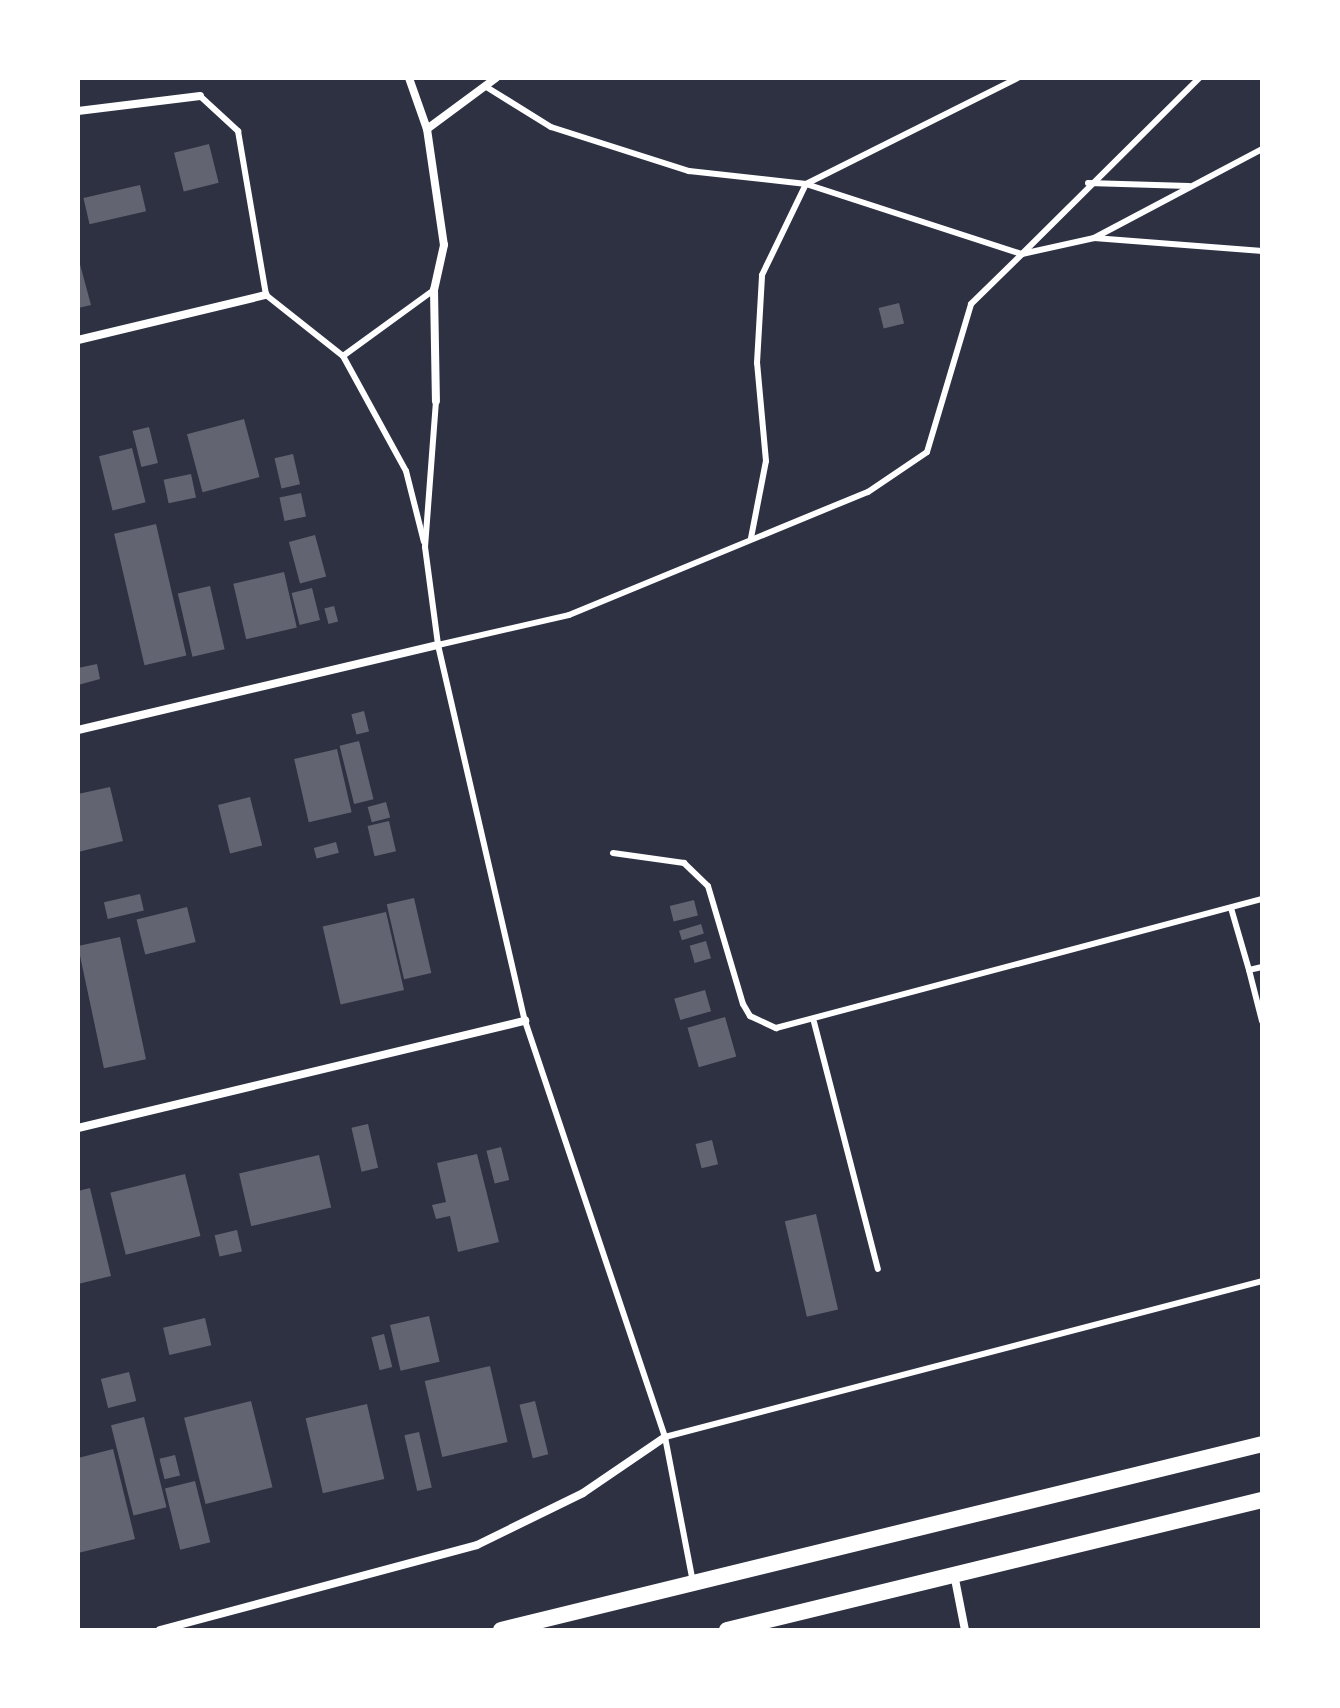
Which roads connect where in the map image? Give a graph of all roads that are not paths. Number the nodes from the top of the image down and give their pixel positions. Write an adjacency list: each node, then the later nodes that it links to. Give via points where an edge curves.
1 (409, 78): 8 (street)
2 (496, 78): 5 (street)
3 (1018, 78): 11 (lane)
4 (1199, 78): 10 (lane)
5 (488, 88): 8 (street); 11 (lane, via 551,127 689,171)
6 (200, 96): 7 (street); 17 (lane, via 238,131)
7 (78, 111)
8 (427, 129): 16 (street, via 444,245)
9 (1262, 149): 12 (lane)
10 (1088, 183): 12 (lane); 15 (lane)
11 (806, 184): 15 (lane); 21 (lane, via 762,275 757,363 766,461)
12 (1192, 186): 13 (lane)
13 (1094, 238): 14 (lane); 15 (lane)
14 (1262, 251)
15 (1022, 254): 21 (lane, via 971,304 927,452 868,492)
16 (434, 290): 19 (lane); 20 (street)
17 (266, 295): 18 (street); 19 (lane)
18 (78, 340)
19 (343, 356): 22 (lane, via 406,471)
20 (436, 401): 22 (lane)
21 (751, 538): 23 (lane, via 569,615)
22 (425, 547): 23 (lane)
23 (438, 645): 24 (street); 30 (lane)
24 (78, 730)
25 (613, 853): 32 (lane, via 684,863 708,886 750,1016 776,1028)
26 (1262, 899): 27 (lane)
27 (1231, 908): 29 (lane); 32 (lane)
28 (1262, 967): 29 (lane)
29 (1249, 970): 31 (lane)
30 (525, 1021): 33 (street); 36 (lane)
31 (1262, 1021)
32 (814, 1022): 34 (lane)
33 (78, 1128)
34 (878, 1269)
35 (1262, 1281): 36 (lane)
36 (665, 1437): 40 (lane); 41 (street, via 583,1493 477,1545)
37 (1262, 1444): 40 (main road)
38 (1262, 1500): 39 (main road)
39 (954, 1573): 43 (main road); 44 (street)
40 (693, 1582): 42 (main road)
41 (160, 1630)
42 (501, 1630)
43 (727, 1630)
44 (965, 1630)

